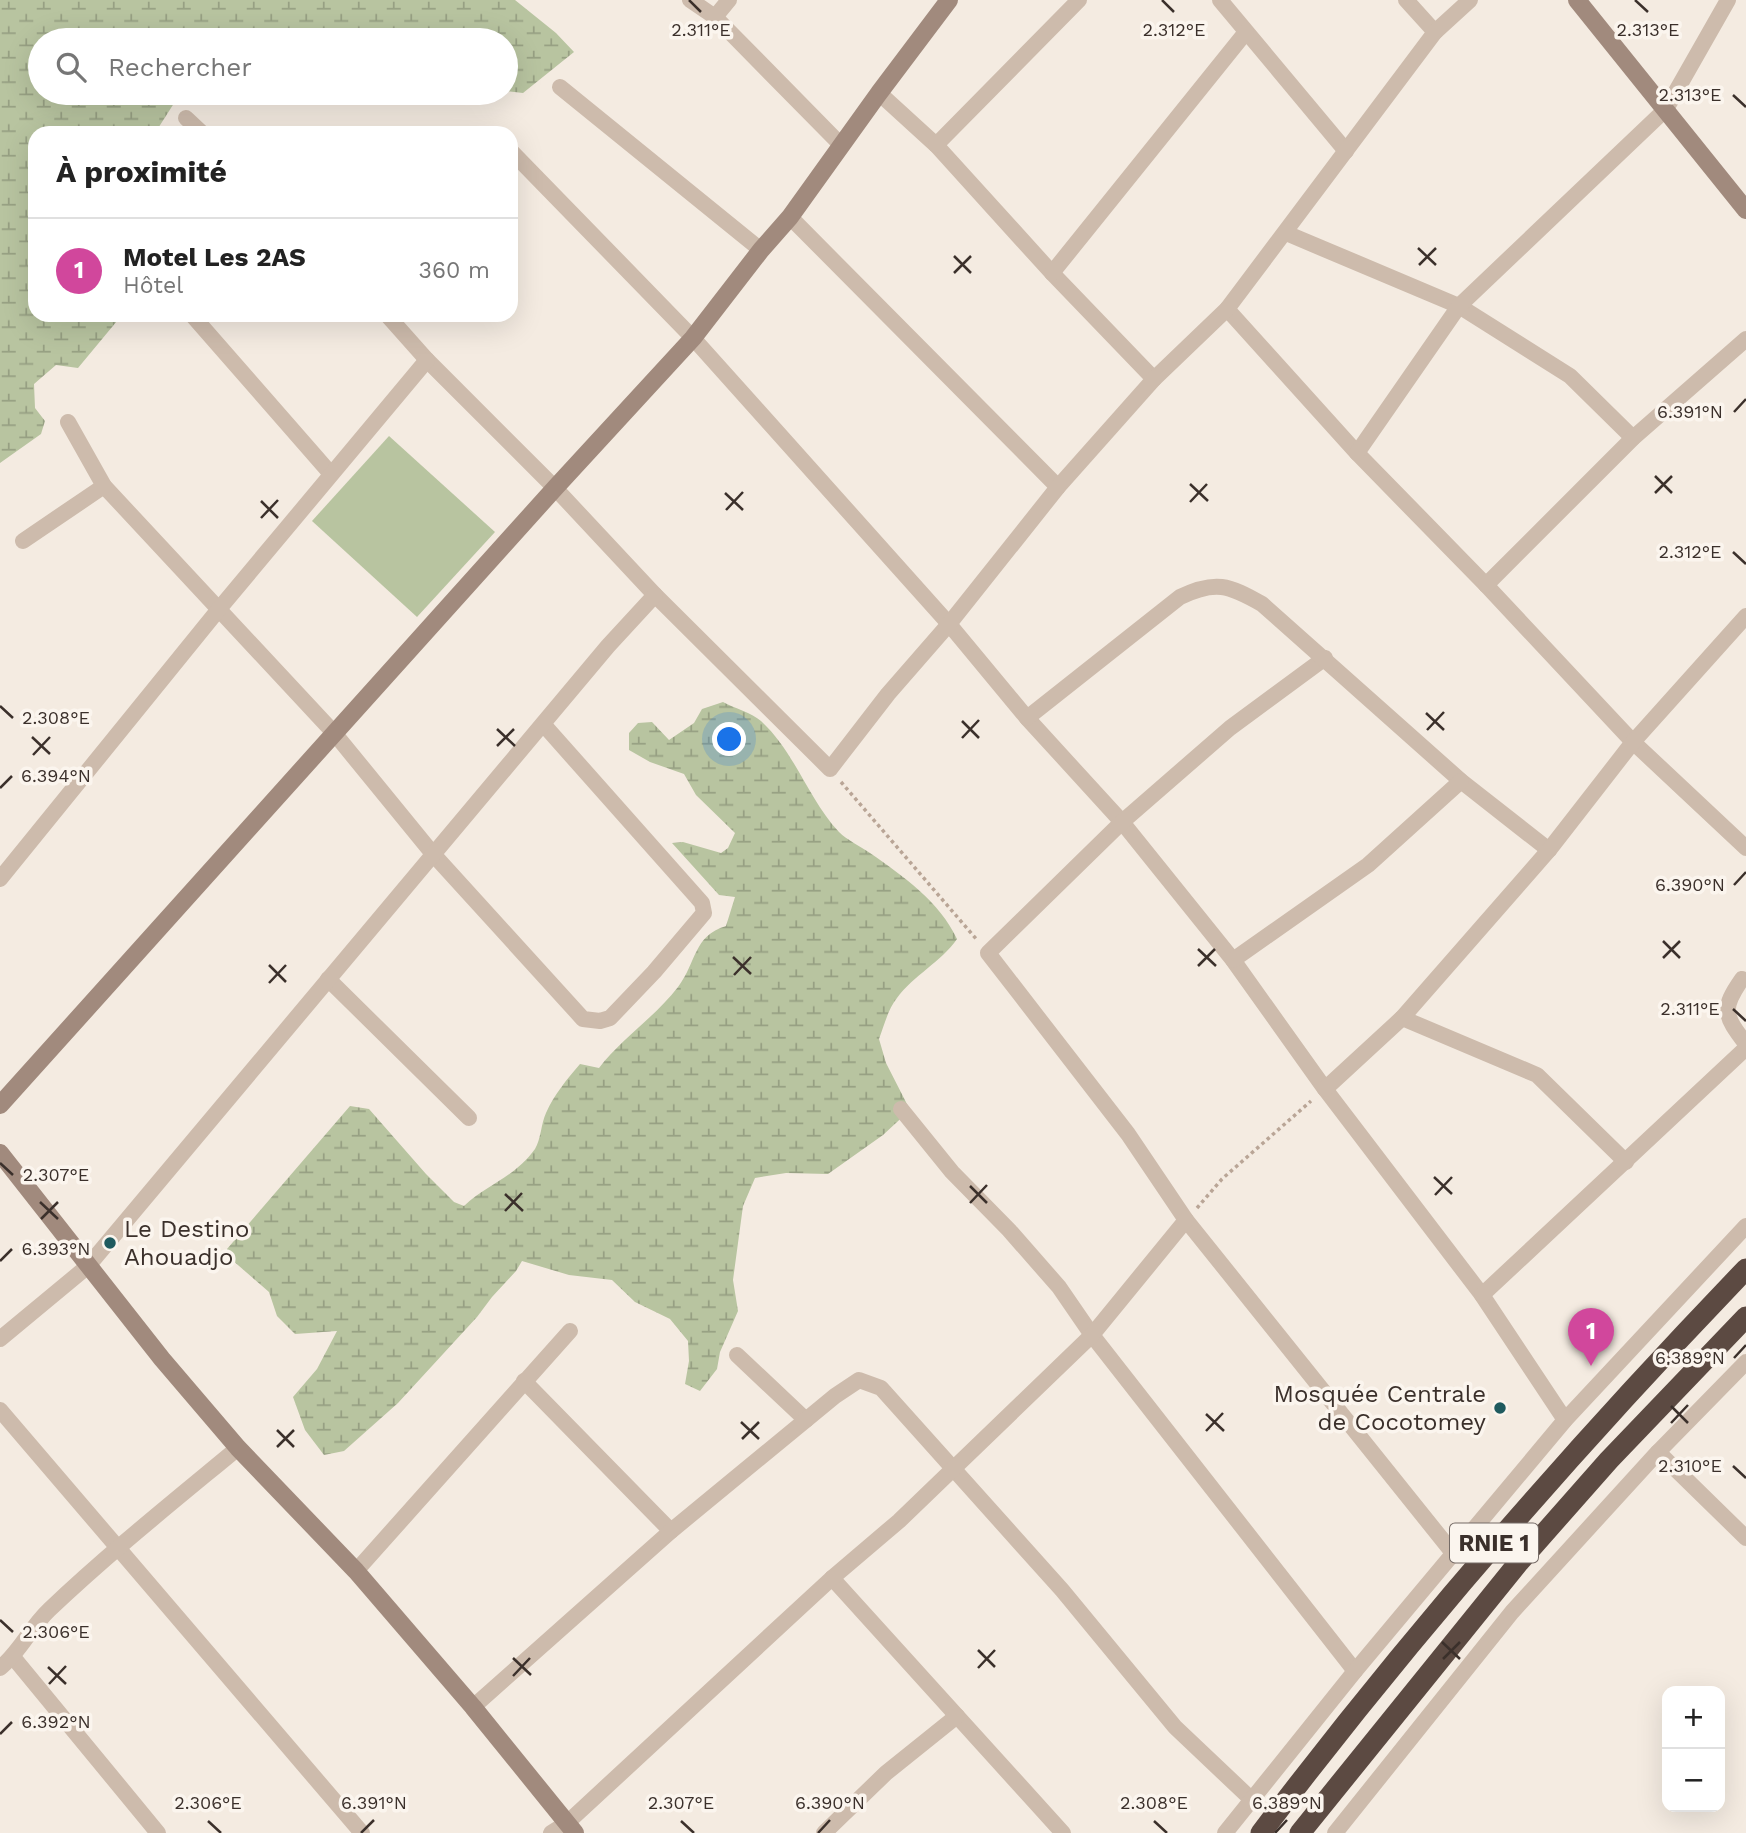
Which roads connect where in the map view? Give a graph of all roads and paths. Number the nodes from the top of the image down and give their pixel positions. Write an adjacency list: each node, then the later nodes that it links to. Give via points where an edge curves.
1 (690, 0): 10 (street)
2 (729, 0): 10 (street)
3 (949, 0): 14 (street)
4 (1079, 0): 19 (street)
5 (1220, 0): 11 (street)
6 (1406, 0): 12 (street)
7 (1470, 0): 12 (street)
8 (1577, 0): 15 (street)
9 (1728, 0): 15 (street)
10 (715, 18): 18 (street)
11 (1246, 32): 20 (street); 26 (street)
12 (1435, 32): 20 (street)
13 (560, 87): 25 (street)
14 (879, 93): 18 (street); 19 (street)
15 (1666, 108): 22 (street); 27 (street)
16 (187, 118): 17 (street)
17 (195, 126)
18 (841, 145): 23 (street)
19 (936, 145): 26 (street)
20 (1346, 151): 24 (street)
21 (518, 158): 31 (street)
22 (1744, 202)
23 (790, 217): 25 (street); 40 (street)
24 (1286, 233): 27 (street); 28 (street)
25 (761, 250): 31 (street)
26 (1052, 273): 34 (street)
27 (1460, 306): 36 (street, via 1570,376); 37 (street)
28 (1227, 309): 34 (street); 37 (street)
29 (198, 322): 38 (street)
30 (393, 322): 33 (street)
31 (693, 338): 41 (street); 47 (street)
32 (1746, 339): 36 (street)
33 (427, 360): 38 (street); 41 (street)
34 (1154, 379): 40 (street)
35 (68, 422): 39 (street)
36 (1633, 438): 43 (street)
37 (1357, 453): 43 (street)
38 (331, 474): 45 (street)
39 (104, 486): 42 (street); 45 (street)
40 (1058, 487): 47 (street)
41 (555, 488): 44 (street); 51 (street)
42 (23, 541)
43 (1486, 585): 52 (street)
44 (655, 595): 50 (street); 53 (street)
45 (219, 609): 51 (street); 59 (street)
46 (1746, 616): 52 (street)
47 (949, 624): 49 (street); 53 (street)
48 (1325, 658): 49 (street, via 1243,593 1226,587 1200,587 1180,597); 54 (street); 55 (street, via 1230,728)
49 (1027, 718): 55 (street)
50 (544, 725): 58 (street); 58 (street, via 702,904 703,917 610,1018 590,1021 583,1019)
51 (335, 734): 58 (street); 67 (street)
52 (1633, 742): 56 (street); 57 (street)
53 (830, 769): 60 (path)
54 (1461, 781): 57 (street); 61 (street, via 1368,865)
55 (1122, 822): 60 (street); 61 (street)
56 (1742, 838)
57 (1549, 850): 64 (street)
58 (433, 854): 62 (street)
59 (0, 879)
60 (988, 953): 72 (street, via 1128,1134)
61 (1233, 960): 66 (street)
62 (328, 979): 69 (street); 74 (street)
63 (1742, 979): 65 (street, via 1727,1000 1727,1009)
64 (1402, 1018): 66 (street); 71 (street, via 1537,1075)
65 (1746, 1046): 71 (street)
66 (1325, 1089): 72 (path, via 1222,1179); 76 (street)
67 (0, 1105)
68 (901, 1109): 79 (street, via 952,1172 1059,1287)
69 (469, 1118)
70 (0, 1153): 74 (street)
71 (1626, 1162): 76 (street)
72 (1186, 1220): 79 (street); 93 (street)
73 (1746, 1226): 86 (street)
74 (88, 1266): 80 (street); 87 (street)
75 (1746, 1269): 109 (highway, RNIE 1, via 1496,1541)
76 (1482, 1295): 86 (street)
77 (1746, 1317): 110 (highway, RNIE 1, via 1519,1562)
78 (570, 1331): 83 (street)
79 (1092, 1335): 89 (street); 98 (street)
80 (0, 1339)
81 (737, 1355): 85 (street)
82 (1746, 1362): 88 (street)
83 (524, 1381): 90 (street); 94 (street)
84 (0, 1410): 92 (street)
85 (806, 1420): 89 (street, via 859,1380 881,1388); 90 (street)
86 (1565, 1420): 93 (street)
87 (239, 1448): 92 (street); 94 (street)
88 (1658, 1452): 91 (street); 111 (street, via 1512,1612)
89 (953, 1467): 95 (street); 101 (street, via 1175,1727)
90 (671, 1531): 99 (street)
91 (1746, 1538)
92 (118, 1547): 96 (street, via 46,1613); 104 (street)
93 (1453, 1553): 98 (street)
94 (356, 1571): 99 (street)
95 (832, 1578): 100 (street); 102 (street)
96 (13, 1657): 97 (street); 103 (street)
97 (0, 1668)
98 (1355, 1671): 101 (street)
99 (472, 1707): 102 (street)
100 (957, 1716): 106 (street, via 886,1773); 107 (street)
101 (1251, 1799): 108 (street)
102 (571, 1828): 105 (street)
103 (158, 1833)
104 (362, 1833)
105 (551, 1833)
106 (824, 1833)
107 (1063, 1833)
108 (1225, 1833)
109 (1261, 1833)
110 (1300, 1833)
111 (1335, 1833)

